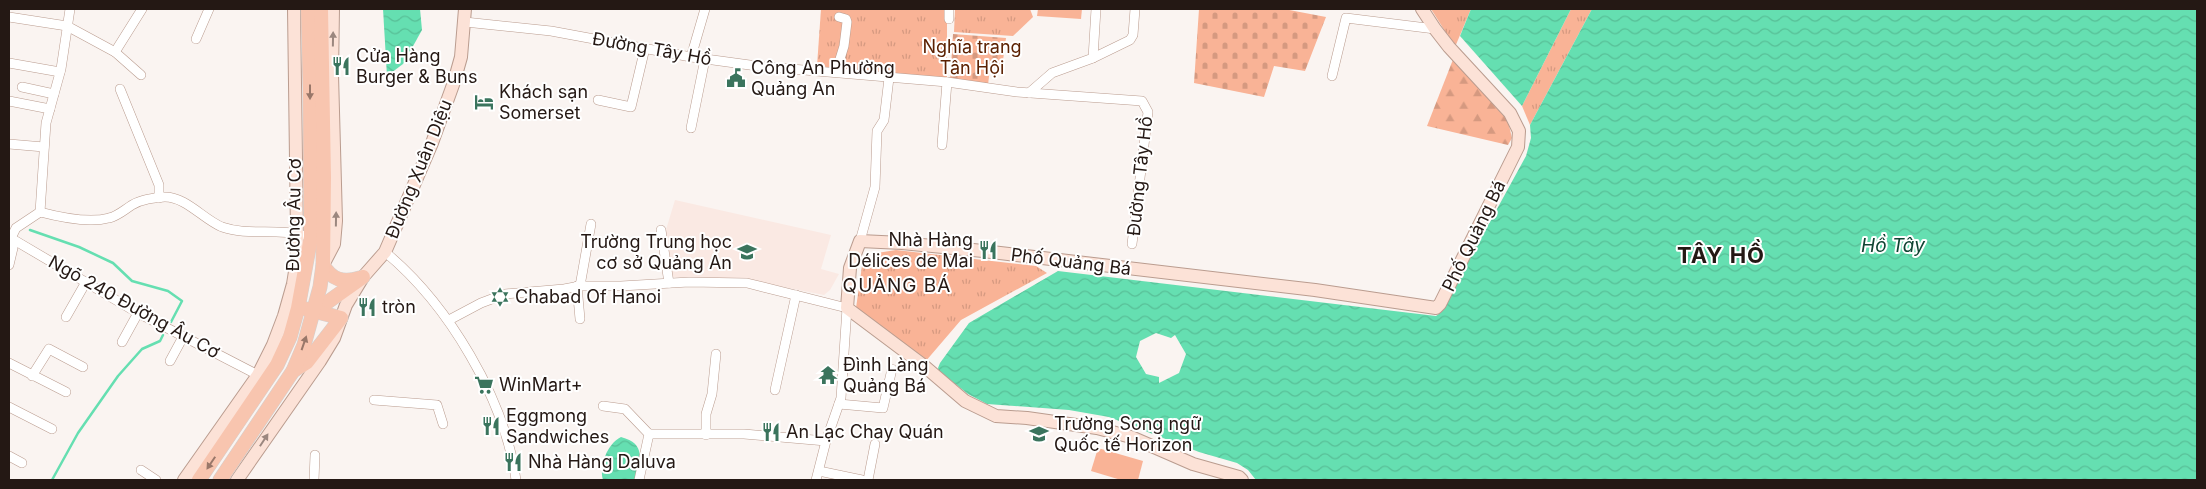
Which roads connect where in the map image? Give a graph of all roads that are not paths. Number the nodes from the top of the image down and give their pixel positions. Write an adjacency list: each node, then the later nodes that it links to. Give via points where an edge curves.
1 (70, 9): 18 (street)
2 (142, 9): 22 (street)
3 (209, 9): 20 (street)
4 (294, 9): 49 (street, Đường Âu Cơ)
5 (308, 9): 23 (main road, Đường Âu Cơ)
6 (321, 9): 23 (main road, Đường Âu Cơ)
7 (334, 9): 55 (street, Đường Âu Cơ, one-way to 7, via 334,244 336,221 332,75)
8 (465, 9): 17 (street, Đường Xuân Diệu)
9 (704, 9): 24 (street)
10 (948, 9): 16 (street)
11 (1096, 9): 25 (street)
12 (1135, 9): 25 (street, via 1132,38)
13 (1422, 9): 19 (street, Phố Quảng Bá)
14 (9, 17): 18 (street)
15 (839, 17): 29 (street, via 847,22)
16 (949, 19)
17 (465, 22): 21 (street, Đường Tây Hồ, via 551,30); 53 (street, Đường Xuân Diệu, via 461,57 435,136)
18 (67, 26): 22 (street); 28 (street)
19 (1434, 29): 31 (street, via 1346,18); 51 (street, Phố Quảng Bá, via 1510,113 1519,131 1518,147 1436,308 1316,290 983,251)
20 (196, 39)
21 (645, 48): 24 (street, Đường Tây Hồ); 38 (street, via 631,107)
22 (115, 52): 30 (street)
23 (316, 53): 49 (main road, Đường Âu Cơ, one-way to 49); 55 (main road, Đường Âu Cơ)
24 (691, 57): 26 (street, Đường Tây Hồ)
25 (1093, 58): 36 (street, via 1052,73)
26 (705, 59): 29 (street, Đường Tây Hồ); 41 (street)
27 (9, 63): 28 (street)
28 (60, 72): 37 (street)
29 (836, 72): 32 (street, Đường Tây Hồ)
30 (141, 75)
31 (1332, 76)
32 (889, 78): 33 (street, Đường Tây Hồ); 51 (street, via 884,120 877,130 874,187)
33 (947, 82): 36 (street, Đường Tây Hồ); 43 (street)
34 (22, 87): 37 (street)
35 (120, 90): 45 (street, via 159,185)
36 (1029, 93): 52 (street, Đường Tây Hồ, via 1142,101 1145,104 1148,112)
37 (54, 94): 40 (street)
38 (598, 100)
39 (9, 102): 40 (street)
40 (50, 109): 44 (street)
41 (691, 128)
42 (9, 144): 44 (street)
43 (942, 145)
44 (44, 147): 46 (street)
45 (159, 198): 46 (street, via 137,202 107,219 63,218); 49 (street, via 178,200 210,221 230,229)
46 (40, 212): 50 (street, via 18,226)
47 (591, 224): 59 (street)
48 (661, 230): 58 (street)
49 (304, 235): 61 (main road, Đường Âu Cơ); 77 (street, Đường Âu Cơ, via 284,316)
50 (10, 238): 54 (street, via 13,248); 57 (street, Ngõ 240 Đường Âu Cơ)
51 (860, 241): 62 (street, via 850,268)
52 (1132, 244)
53 (385, 252): 56 (street, Đường Xuân Diệu); 68 (street)
54 (9, 265)
55 (323, 265): 56 (main road, via 330,275 342,281); 63 (main road, Đường Âu Cơ)
56 (363, 278): 63 (main road); 66 (street, Đường Xuân Diệu)
57 (86, 282): 64 (street, Ngõ 240 Đường Âu Cơ); 65 (street)
58 (669, 283): 59 (street); 60 (street, via 728,286 747,283)
59 (579, 286): 67 (street); 68 (street, via 505,294)
60 (796, 294): 62 (street); 79 (street)
61 (298, 308): 63 (main road); 98 (main road, Đường Âu Cơ, one-way to 98, via 290,337 277,364)
62 (847, 308): 82 (street); 106 (street, via 965,401 996,416 1106,430)
63 (314, 311): 66 (main road); 76 (main road, Đường Âu Cơ, one-way to 63)
64 (138, 313): 69 (street, Ngõ 240 Đường Âu Cơ); 70 (street)
65 (66, 317)
66 (341, 318): 76 (main road, via 307,362); 100 (street, one-way to 66, via 305,390 334,338)
67 (580, 319)
68 (449, 320): 102 (street, via 466,347 495,408)
69 (183, 337): 72 (street); 77 (street, Ngõ 240 Đường Âu Cơ)
70 (122, 342)
71 (716, 354): 88 (street)
72 (170, 361)
73 (9, 363): 78 (street)
74 (83, 367): 78 (street, via 49,349)
75 (892, 369): 82 (street, via 883,408)
76 (293, 371): 99 (main road, Đường Âu Cơ)
77 (258, 374): 97 (street, Đường Âu Cơ)
78 (32, 376): 80 (street)
79 (775, 390)
80 (66, 392)
81 (374, 400): 85 (street, via 437,405)
82 (839, 404): 89 (street)
83 (603, 406): 87 (street, via 625,410)
84 (9, 408): 86 (street)
85 (443, 424)
86 (52, 429)
87 (649, 434): 88 (street); 103 (street)
88 (706, 434): 89 (street)
89 (826, 441): 95 (street)
90 (875, 444): 105 (street)
91 (315, 455): 101 (street)
92 (9, 456): 93 (street)
93 (22, 463)
94 (141, 470): 96 (street)
95 (818, 476): 104 (street)
96 (156, 480)
97 (184, 480)
98 (199, 480)
99 (220, 480)
100 (237, 480)
101 (314, 480)
102 (516, 480)
103 (639, 480)
104 (862, 480)
105 (868, 480)
106 (1242, 480)

